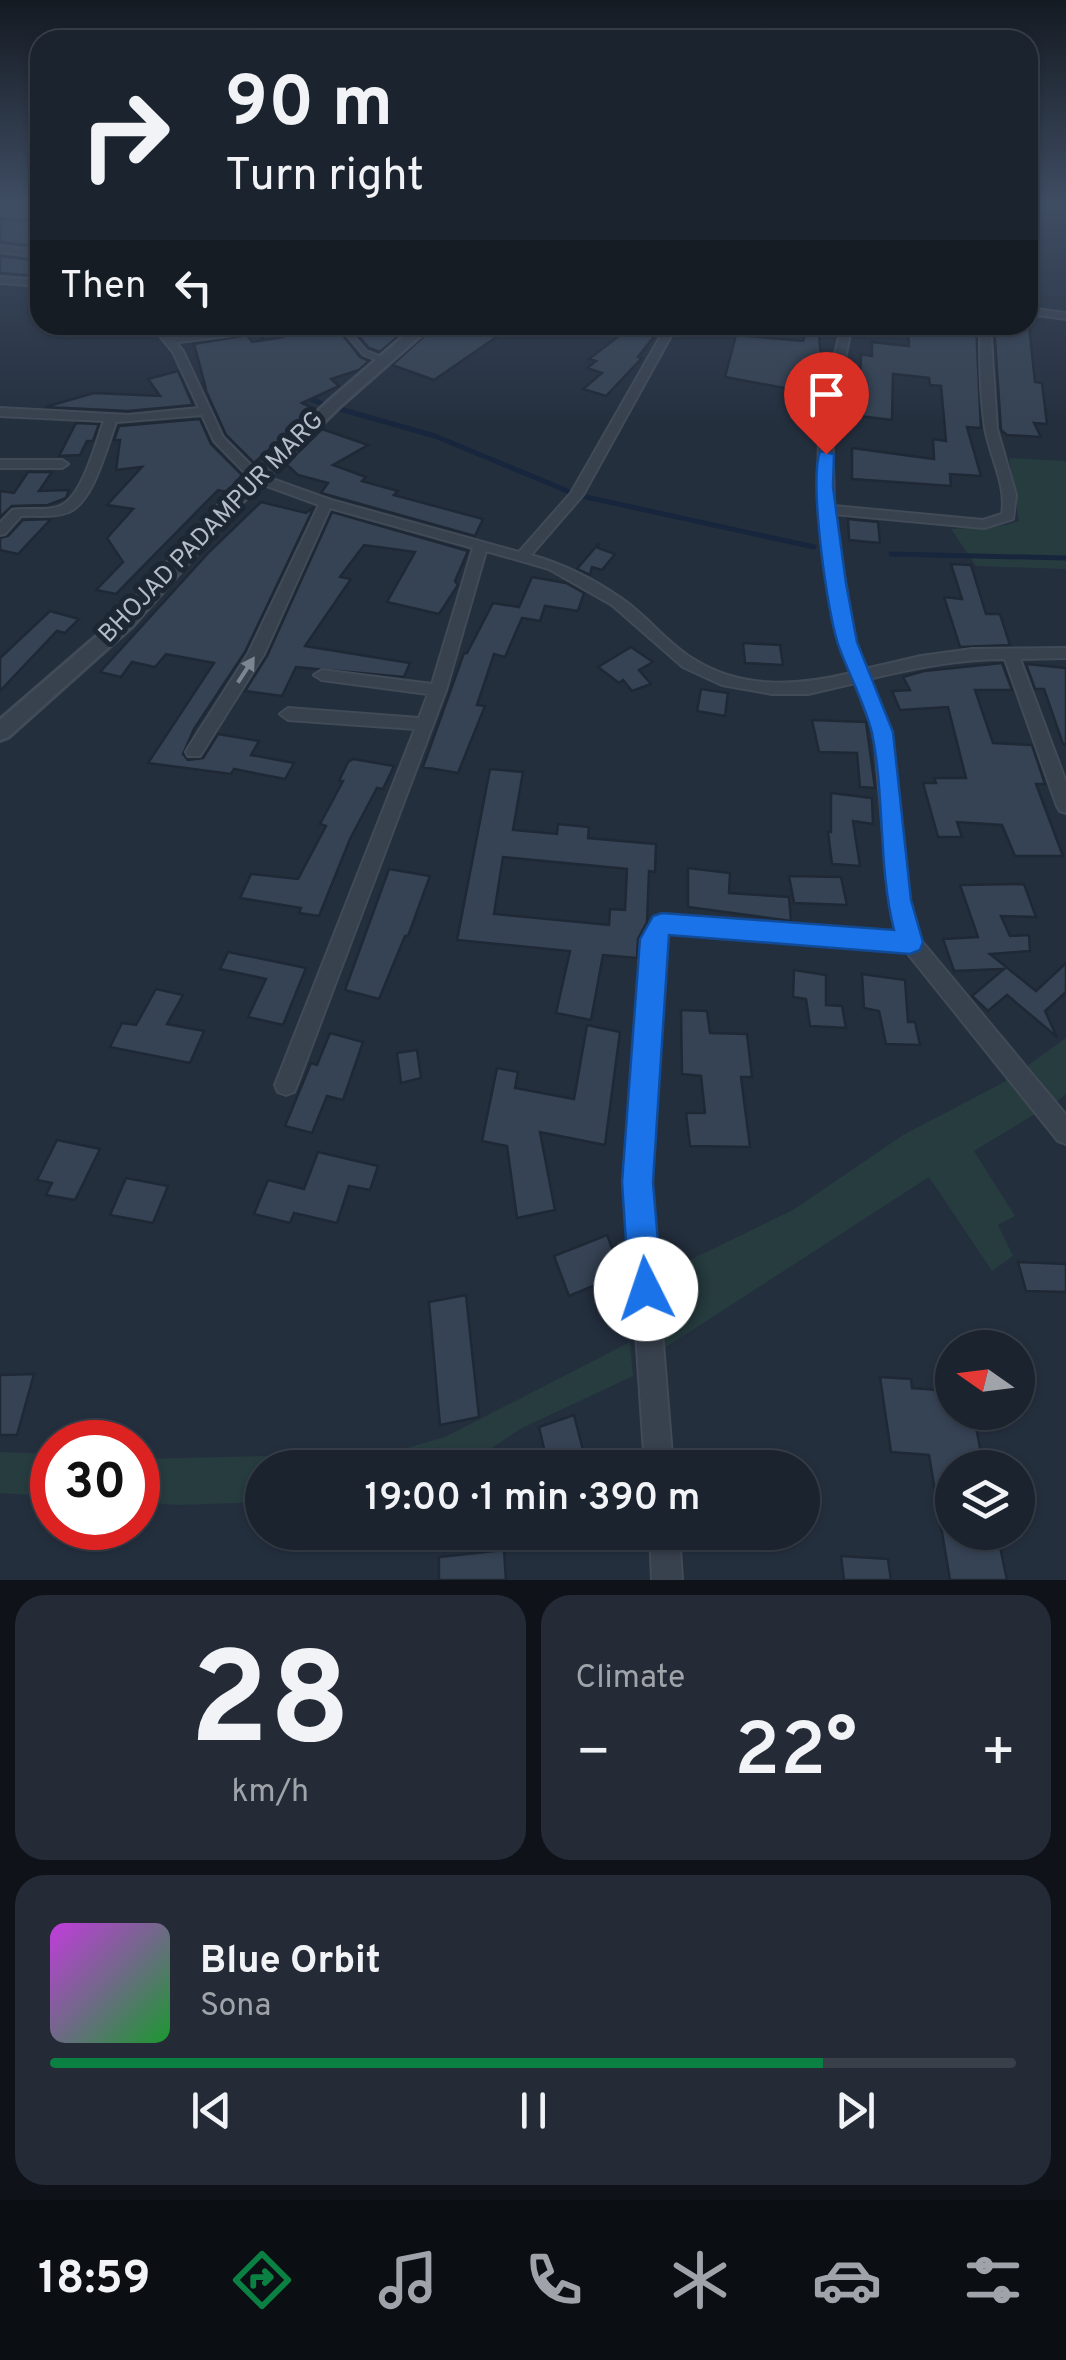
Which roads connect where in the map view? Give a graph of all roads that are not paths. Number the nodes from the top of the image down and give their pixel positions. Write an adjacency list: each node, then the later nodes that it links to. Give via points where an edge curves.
1 (0, 280): 2 (street)
2 (30, 282)
3 (1038, 312): 4 (street)
4 (1066, 316)
5 (165, 335): 12 (street)
6 (218, 335): 12 (lane)
7 (349, 335): 13 (lane, via 364,352)
8 (413, 335): 13 (street, BHOJAD PADAMPUR MARG)
9 (666, 335): 24 (street, via 577,495)
10 (845, 335): 21 (street, via 826,421)
11 (985, 335): 21 (street, via 986,389 1012,503 1008,516 984,524)
12 (170, 341): 14 (street)
13 (384, 360): 19 (street, BHOJAD PADAMPUR MARG)
14 (204, 411): 16 (street); 19 (street, via 218,438)
15 (0, 412): 16 (street)
16 (110, 419): 22 (street, via 73,503 18,513)
17 (0, 464): 18 (street)
18 (62, 464)
19 (257, 478): 20 (street); 32 (street, BHOJAD PADAMPUR MARG, via 125,622)
20 (326, 504): 23 (street); 33 (street, one-way to 20, via 256,654)
21 (827, 510): 28 (street, via 847,642)
22 (0, 531)
23 (480, 547): 24 (street); 29 (street)
24 (524, 556): 28 (street, via 586,583 688,663 728,681 808,689)
25 (1010, 652): 26 (street); 28 (street, via 920,661); 34 (street)
26 (1066, 653)
27 (322, 675): 29 (street)
28 (860, 678): 35 (street, via 882,732 899,900)
29 (438, 690): 31 (street)
30 (288, 714): 31 (street)
31 (424, 724): 36 (street)
32 (0, 732)
33 (194, 752)
34 (1066, 806)
35 (910, 942): 37 (street); 38 (street, via 662,924 652,939 638,1182)
36 (286, 1085)
37 (1066, 1133)
38 (658, 1450)
39 (665, 1550): 40 (street)
40 (667, 1580)

